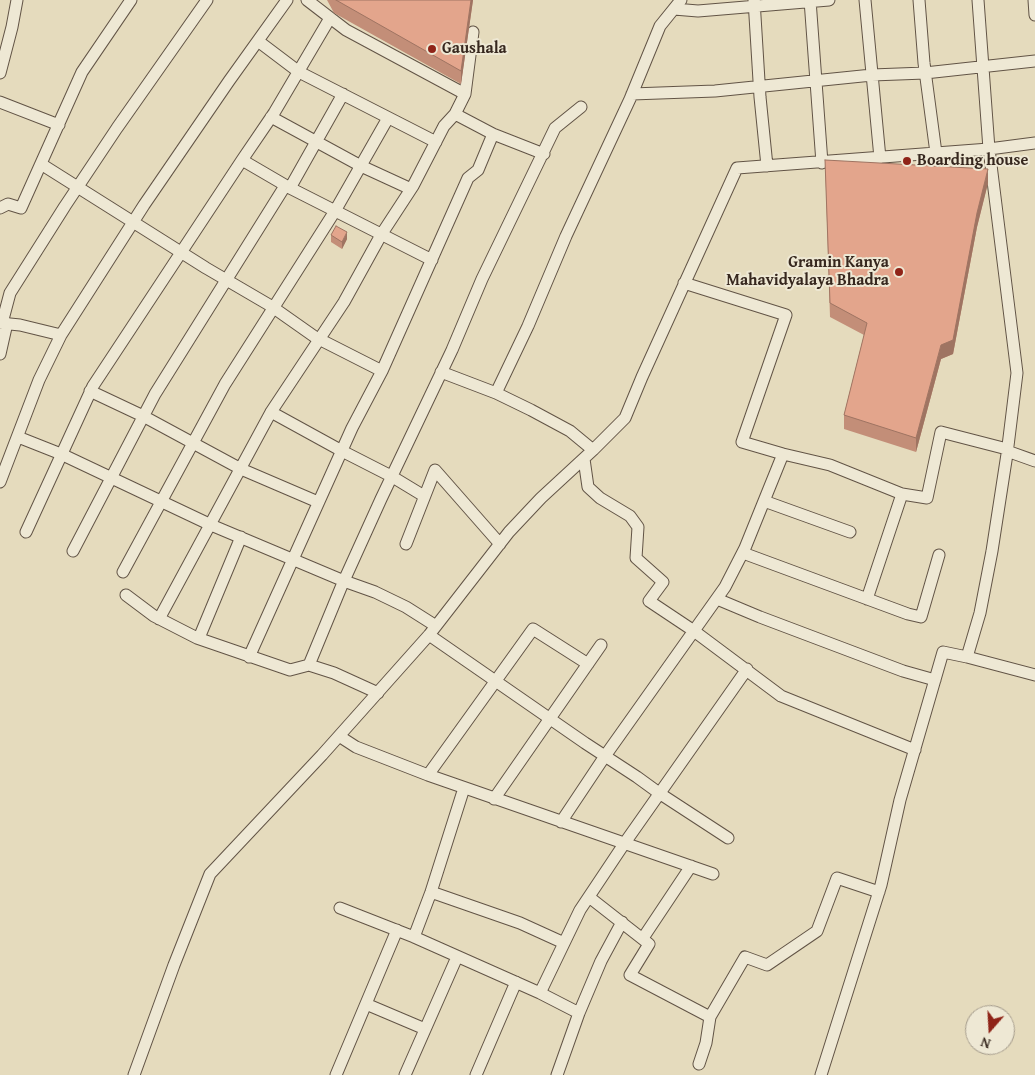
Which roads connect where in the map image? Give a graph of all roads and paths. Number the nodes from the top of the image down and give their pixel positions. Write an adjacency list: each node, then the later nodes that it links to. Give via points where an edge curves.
1 (18, 0): 21 (street)
2 (131, 0): 34 (street, via 82,72)
3 (207, 0): 48 (street)
4 (287, 0): 17 (street)
5 (307, 0): 15 (street)
6 (829, 0): 11 (street)
7 (865, 0): 23 (street)
8 (919, 0): 22 (street)
9 (978, 0): 19 (street)
10 (1034, 0): 14 (street)
11 (810, 1): 12 (street); 24 (street)
12 (754, 3): 13 (street, via 698,12); 25 (street)
13 (678, 5): 28 (street, via 660,26)
14 (1035, 15)
15 (330, 18): 20 (street); 27 (street, via 346,30)
16 (473, 32): 27 (street)
17 (258, 41): 20 (street); 53 (street)
18 (1035, 61): 19 (street)
19 (983, 67): 22 (street); 39 (street)
20 (299, 72): 26 (street); 32 (street)
21 (0, 73)
22 (925, 73): 23 (street); 40 (street)
23 (872, 75): 24 (street); 42 (street)
24 (815, 82): 25 (street); 44 (street)
25 (759, 86): 28 (street); 47 (street)
26 (343, 94): 33 (street); 36 (street)
27 (465, 94): 31 (street)
28 (632, 94): 67 (street)
29 (0, 102): 34 (street)
30 (580, 107): 41 (street, via 555,128)
31 (455, 114): 35 (street); 37 (street)
32 (271, 117): 36 (street); 43 (street)
33 (388, 118): 37 (street); 46 (street)
34 (59, 125): 45 (street)
35 (493, 134): 41 (street); 56 (street, via 478,170 468,178)
36 (316, 142): 46 (street); 49 (street)
37 (436, 142): 50 (street)
38 (1035, 143): 39 (street)
39 (989, 148): 40 (street); 73 (street, via 1017,373)
40 (936, 153): 42 (street)
41 (544, 154): 65 (street, via 497,247)
42 (880, 158): 44 (street)
43 (242, 160): 49 (street); 55 (street)
44 (822, 163): 47 (street)
45 (41, 164): 48 (street); 51 (street, via 21,208 8,204)
46 (361, 166): 50 (street); 52 (street)
47 (767, 166): 58 (street, via 737,168)
48 (78, 187): 53 (street); 60 (street, via 10,292)
49 (287, 187): 52 (street); 57 (street)
50 (411, 189): 54 (street)
51 (0, 208)
52 (334, 211): 54 (street); 59 (street)
53 (133, 222): 55 (street); 61 (street)
54 (381, 235): 56 (street); 62 (street, via 344,302)
55 (181, 252): 57 (street); 66 (street)
56 (432, 260): 64 (street)
57 (226, 280): 59 (street); 69 (street)
58 (684, 283): 72 (street, via 625,418); 76 (street, via 786,315 742,442)
59 (273, 308): 62 (street); 71 (street)
60 (3, 323): 61 (street); 63 (street)
61 (61, 335): 70 (street, via 39,380)
62 (319, 339): 64 (street); 68 (street)
63 (0, 354)
64 (382, 371): 74 (street)
65 (441, 372): 67 (street); 80 (street)
66 (90, 391): 69 (street); 75 (street)
67 (496, 393): 72 (street, via 570,432)
68 (272, 412): 74 (street); 79 (street)
69 (143, 416): 71 (street); 81 (street)
70 (18, 437): 75 (street); 82 (street)
71 (192, 443): 79 (street); 86 (street)
72 (593, 450): 77 (street)
73 (1007, 450): 78 (street); 83 (street, via 941,432 927,498); 109 (street, via 992,551 980,613)
74 (342, 451): 80 (street); 87 (street)
75 (61, 454): 81 (street); 89 (street)
76 (783, 454): 83 (street, via 830,465); 85 (street)
77 (584, 459): 93 (street, via 541,498); 105 (street, via 588,487 630,516 638,526 636,558 662,582 648,601)
78 (1035, 460)
79 (241, 469): 87 (street); 88 (street)
80 (391, 476): 84 (street); 99 (street)
81 (110, 478): 86 (street); 94 (street)
82 (0, 482)
83 (902, 494): 102 (street)
84 (424, 496): 92 (street); 93 (street, via 435,470)
85 (764, 501): 90 (street); 95 (street)
86 (161, 502): 88 (street); 98 (street)
87 (318, 502): 97 (street)
88 (211, 525): 91 (street); 103 (street)
89 (26, 532)
90 (850, 532)
91 (241, 537): 97 (street); 106 (street)
92 (406, 544)
93 (500, 544): 104 (street)
94 (73, 551)
95 (743, 553): 101 (street); 102 (street)
96 (939, 555): 102 (street, via 920,617)
97 (293, 559): 99 (street); 108 (street)
98 (123, 572)
99 (344, 581): 104 (street, via 398,603); 111 (street)
100 (126, 595): 103 (street)
101 (717, 599): 105 (street); 114 (street, via 894,668)
102 (867, 599)
103 (159, 619): 106 (street)
104 (432, 631): 115 (street); 116 (street)
105 (694, 631): 112 (street); 120 (street)
106 (198, 638): 108 (street)
107 (601, 646): 110 (street)
108 (249, 656): 111 (street, via 290,670)
109 (967, 657): 113 (street); 114 (street, via 943,652)
110 (588, 664): 115 (street, via 533,629); 117 (street)
111 (308, 665): 116 (street)
112 (747, 669): 119 (street, via 781,696); 123 (street)
113 (1035, 675)
114 (935, 680): 119 (street)
115 (495, 681): 117 (street); 121 (street)
116 (378, 692): 118 (street)
117 (550, 719): 120 (street); 124 (street)
118 (339, 736): 121 (street, via 356,747); 148 (street, via 210,874)
119 (915, 750): 131 (street)
120 (604, 756): 123 (street); 125 (street)
121 (428, 775): 122 (street)
122 (464, 788): 124 (street); 130 (street)
123 (659, 793): 126 (street); 127 (street)
124 (494, 799): 125 (street)
125 (561, 822): 127 (street)
126 (728, 838)
127 (624, 844): 128 (street); 132 (street)
128 (691, 866): 129 (street); 137 (street)
129 (713, 874)
130 (431, 892): 136 (street); 138 (street, via 520,923)
131 (879, 892): 144 (street, via 837,878 817,931 767,965 745,957); 152 (street)
132 (589, 897): 134 (street); 138 (street)
133 (340, 908): 135 (street)
134 (622, 922): 137 (street); 143 (street)
135 (397, 930): 136 (street); 142 (street)
136 (414, 937): 139 (street)
137 (643, 938): 144 (street, via 649,944 630,975)
138 (564, 943): 141 (street)
139 (458, 957): 140 (street); 145 (street)
140 (516, 982): 141 (street); 151 (street)
141 (540, 993): 143 (street)
142 (366, 1004): 145 (street); 149 (street)
143 (579, 1013): 147 (street)
144 (710, 1017): 146 (street)
145 (426, 1029): 150 (street)
146 (699, 1064)
147 (561, 1074)
148 (134, 1075)
149 (336, 1075)
150 (405, 1075)
151 (476, 1075)
152 (822, 1075)

